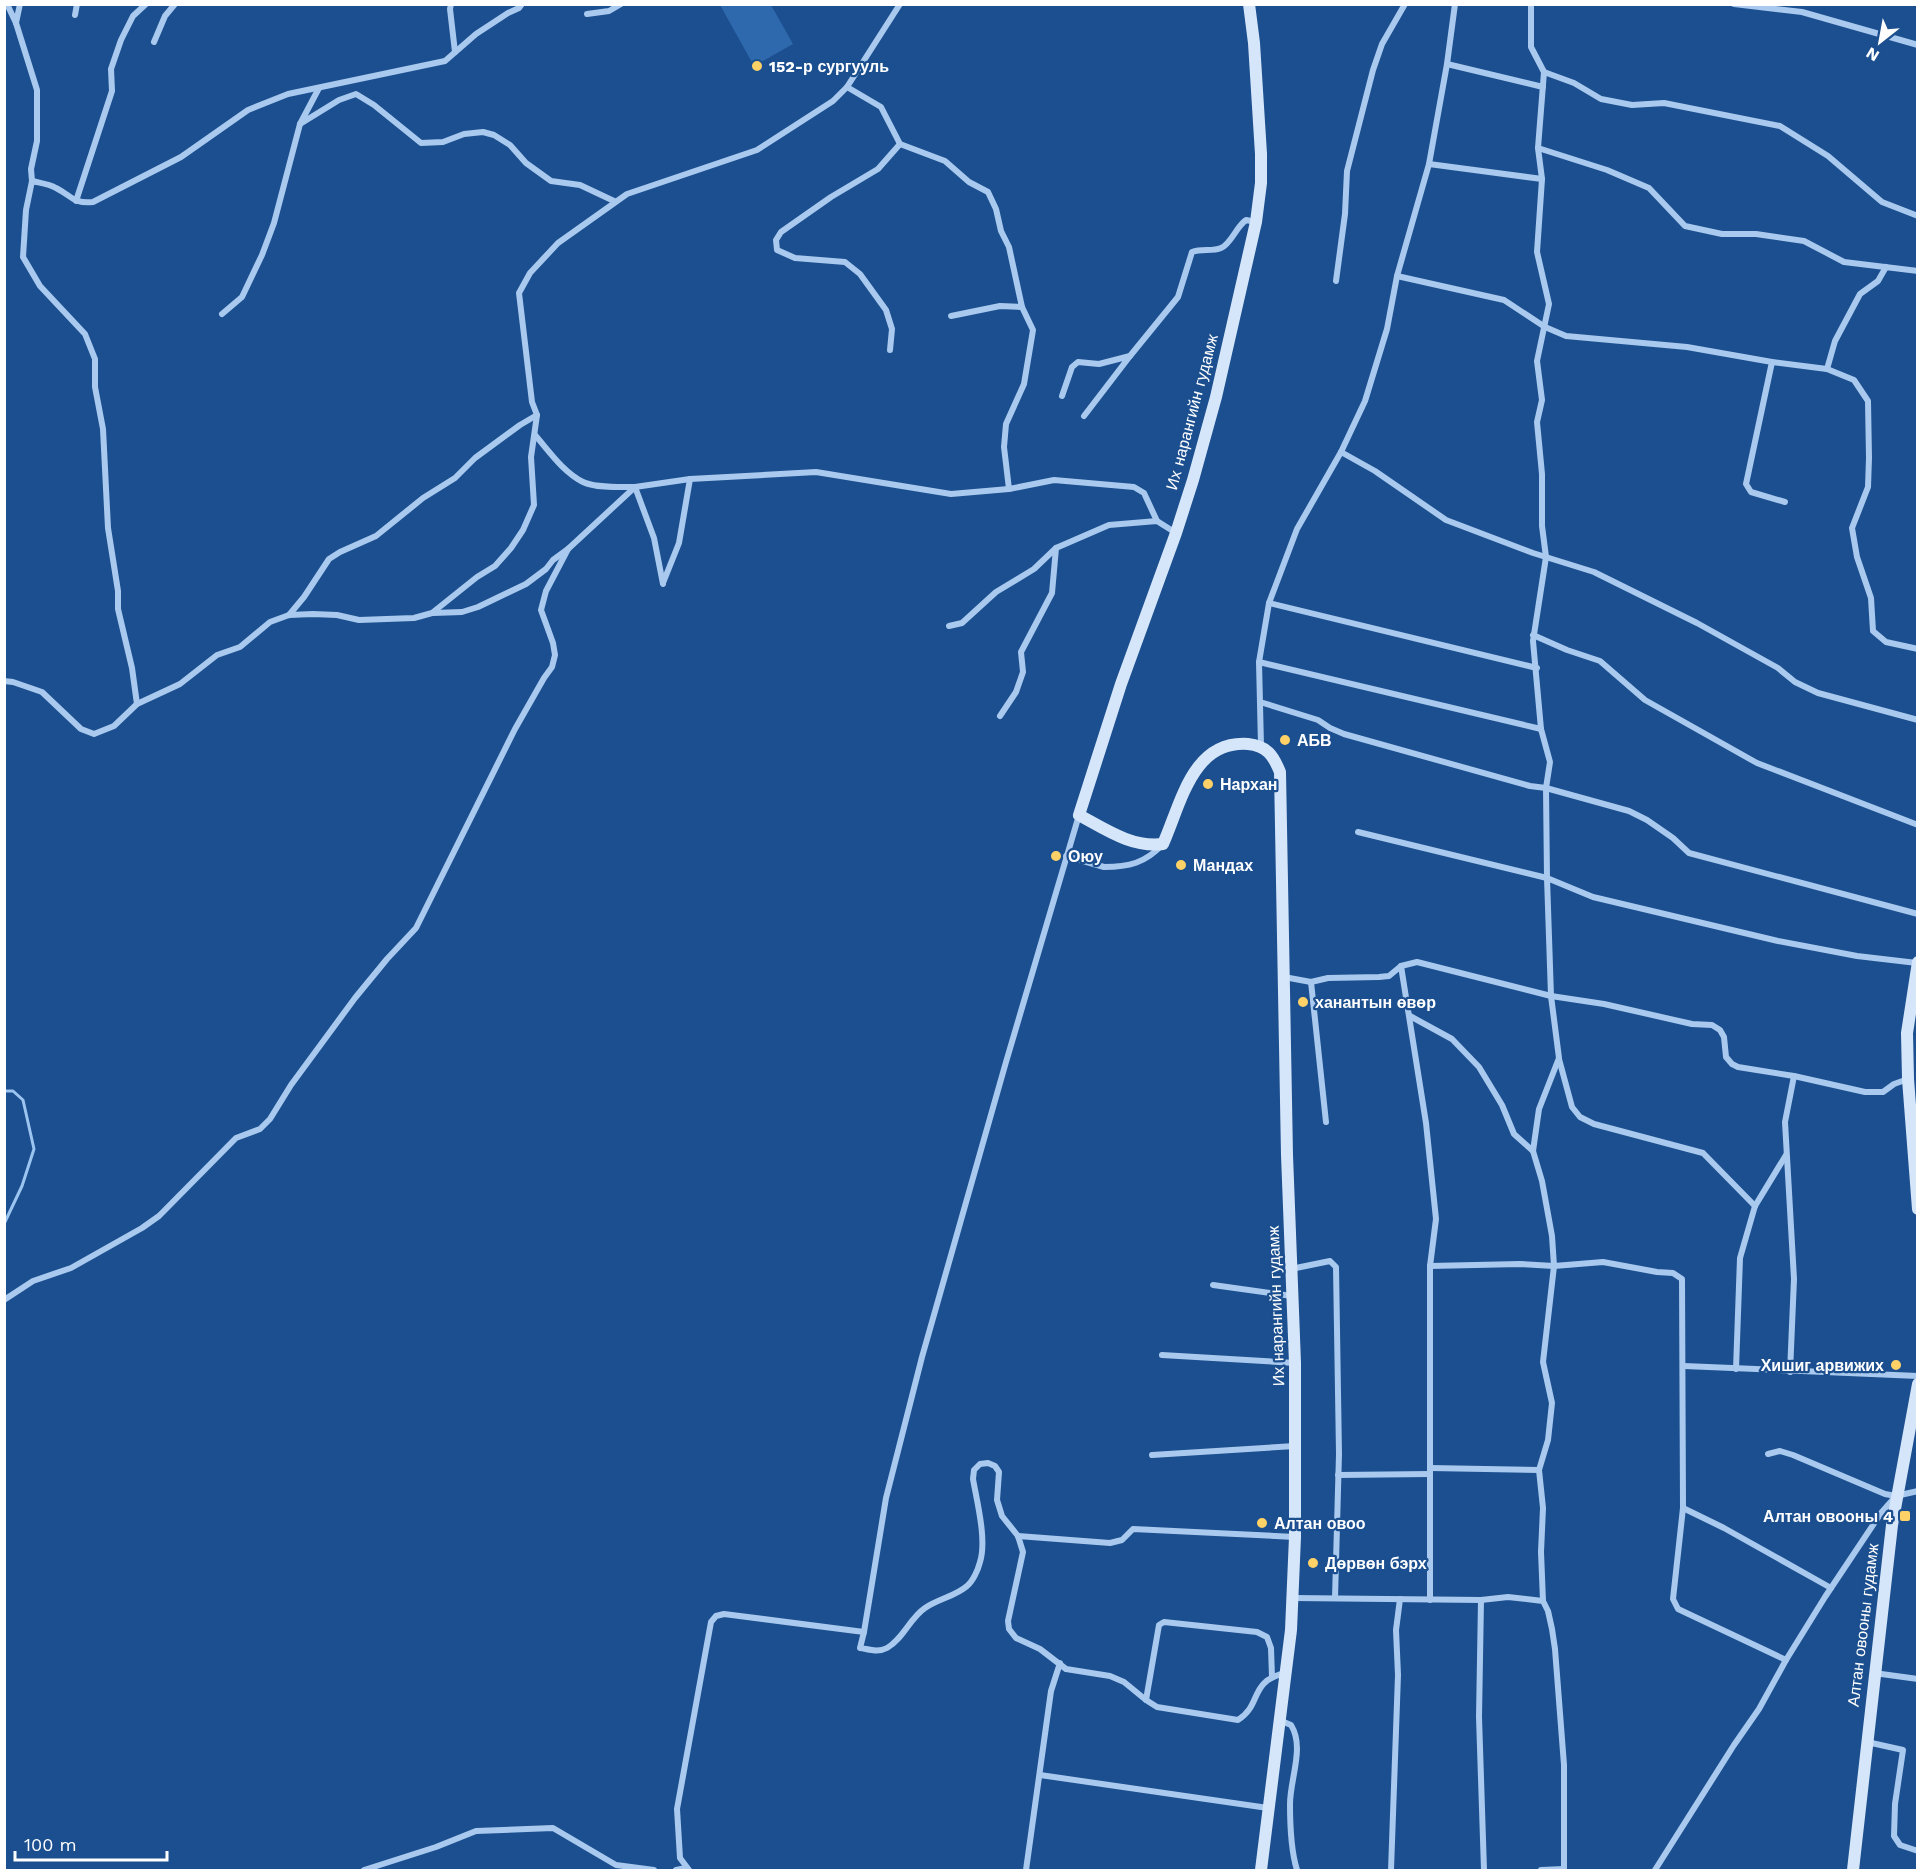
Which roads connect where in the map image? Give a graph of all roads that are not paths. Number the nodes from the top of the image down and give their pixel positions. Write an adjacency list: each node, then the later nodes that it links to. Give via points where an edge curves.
1 (7, 4): 19 (street)
2 (20, 4): 19 (street)
3 (77, 4): 18 (street)
4 (146, 4): 34 (street, via 133,16 111,69 112,91)
5 (175, 4): 20 (street)
6 (451, 4): 22 (street)
7 (510, 4): 16 (street)
8 (522, 4): 16 (street)
9 (621, 4): 17 (street, via 609,11)
10 (900, 4): 25 (street)
11 (1249, 4): 37 (main road, Их нарангийн гудамж, via 1261,154)
12 (1405, 4): 41 (street, via 1382,44 1347,171)
13 (1455, 4): 23 (street)
14 (1531, 4): 24 (street, via 1531,47)
15 (1734, 4): 21 (street, via 1802,12)
16 (508, 13): 22 (street)
17 (587, 14)
18 (75, 15)
19 (16, 23): 33 (street, via 37,90)
20 (154, 42)
21 (1917, 45)
22 (455, 52): 27 (street, via 445,61)
23 (1447, 64): 26 (street); 31 (street)
24 (1544, 72): 26 (street); 36 (street, via 1601,99 1632,105 1664,103 1779,126 1828,156 1882,202)
25 (847, 87): 29 (street, via 880,106); 35 (street, via 833,101 757,150)
26 (1543, 87): 30 (street)
27 (319, 88): 28 (street); 34 (street, via 288,94 248,110 181,157 93,202)
28 (300, 124): 35 (street, via 356,94 422,143 443,142 464,134 494,135 551,181 580,185); 43 (street, via 262,255 242,297)
29 (900, 144): 42 (street, via 945,161 988,192 1009,247); 46 (street, via 878,169 796,221 776,240 777,250 795,258 845,262 860,274 886,310 892,328)
30 (1538, 148): 32 (street); 38 (street, via 1648,188 1685,226 1722,234 1804,241 1844,262)
31 (1429, 164): 32 (street); 40 (street)
32 (1542, 179): 45 (street, via 1537,252 1549,304)
33 (32, 181): 34 (street, via 59,189); 74 (street, via 23,257 40,286 85,334 95,359 107,519 117,572 118,609)
34 (76, 201)
35 (614, 201): 51 (street, via 558,243 530,273 519,293 532,402)
36 (1917, 216)
37 (1256, 222): 47 (street, via 1246,220 1218,249 1192,252 1178,297); 60 (main road, Их нарангийн гудамж, via 1216,397)
38 (1886, 267): 39 (street); 49 (street, via 1878,281 1860,294 1835,341)
39 (1917, 271)
40 (1397, 276): 45 (street, via 1504,300); 54 (street, via 1387,329 1365,401)
41 (1336, 281)
42 (1022, 306): 44 (street, via 1000,306); 57 (street, via 1033,330 1024,384 1006,424 1004,447)
43 (222, 314)
44 (951, 316)
45 (1545, 327): 48 (street, via 1566,336 1687,347); 63 (street, via 1537,361 1542,400 1537,422)
46 (890, 350)
47 (1130, 356): 50 (street, via 1099,364 1077,362); 52 (street)
48 (1772, 362): 49 (street); 58 (street, via 1746,484 1751,492)
49 (1827, 369): 69 (street, via 1854,380 1868,401 1868,487 1852,528 1871,598 1873,631 1886,642)
50 (1062, 396)
51 (537, 415): 53 (street); 66 (street, via 376,536 329,559)
52 (1084, 416)
53 (535, 435): 56 (street, via 560,464 583,482); 65 (street, via 531,458 534,505 523,530 495,566)
54 (1341, 452): 63 (street, via 1446,520); 64 (street, via 1297,529)
55 (690, 479): 56 (street); 56 (street, via 679,543 663,584 654,538); 57 (street, via 816,472 951,495)
56 (635, 487): 62 (street)
57 (1009, 489): 59 (street, via 1054,480 1134,487 1144,493)
58 (1785, 502)
59 (1157, 520): 60 (street); 61 (street, via 1109,525)
60 (1176, 533): 80 (main road, Их нарангийн гудамж)
61 (1056, 548): 67 (street, via 1034,569 996,592 962,623); 75 (street, via 1052,593 1021,652 1023,672 1016,692)
62 (568, 549): 65 (street, via 526,584 478,607); 107 (street, via 546,591 542,610 555,655 552,667 515,729 416,928 356,998 260,1129 236,1138 159,1216 142,1228 71,1268 33,1281)
63 (1546, 557): 68 (street); 76 (street, via 1594,572 1697,623 1818,693)
64 (1269, 603): 70 (street); 71 (street)
65 (432, 613): 66 (street, via 414,618 359,620 336,615)
66 (288, 615): 74 (street, via 270,622 240,647 218,655 180,684)
67 (949, 626)
68 (1533, 635): 71 (street); 81 (street, via 1600,661 1645,700 1756,763)
69 (1917, 649)
70 (1259, 662): 73 (street); 77 (street)
71 (1537, 668): 77 (street)
72 (4, 681): 74 (street, via 42,692 81,729 94,734 114,726)
73 (1260, 702): 78 (street); 79 (street, via 1318,720 1344,734)
74 (137, 704)
75 (1000, 716)
76 (1917, 720)
77 (1541, 729): 79 (street, via 1550,762)
78 (1261, 746): 83 (main road, via 1226,745 1204,759 1193,773); 89 (main road, Их нарангийн гудамж, via 1269,750 1280,772)
79 (1546, 788): 85 (street); 86 (street, via 1629,811 1673,838 1689,853)
80 (1079, 815): 83 (main road, via 1120,837 1149,846); 84 (street)
81 (1917, 825)
82 (1358, 832): 85 (street)
83 (1163, 844): 84 (street, via 1150,857 1110,867)
84 (1066, 856): 133 (street, via 919,1367 886,1498)
85 (1547, 878): 87 (street, via 1593,897 1778,941); 91 (street)
86 (1917, 914)
87 (1917, 963): 93 (main road)
88 (1401, 966): 90 (street, via 1389,976); 91 (street, via 1417,962); 92 (street)
89 (1283, 977): 90 (street); 104 (main road, Их нарангийн гудамж)
90 (1311, 982): 97 (street)
91 (1551, 996): 94 (street); 95 (street, via 1712,1025 1724,1037 1726,1057 1732,1064)
92 (1410, 1016): 98 (street, via 1452,1039 1479,1067 1514,1134); 102 (street, via 1436,1219)
93 (1912, 1034): 96 (main road)
94 (1559, 1058): 98 (street, via 1539,1110); 100 (street, via 1572,1107 1580,1117 1702,1153)
95 (1794, 1076): 96 (street, via 1865,1092 1883,1092); 99 (street, via 1785,1122)
96 (1908, 1079): 101 (main road)
97 (1326, 1122)
98 (1533, 1151): 103 (street, via 1546,1203)
99 (1786, 1154): 100 (street); 112 (street, via 1794,1280)
100 (1755, 1206): 111 (street, via 1740,1258)
101 (1917, 1209)
102 (1430, 1266): 103 (street); 119 (street)
103 (1554, 1266): 110 (street, via 1603,1262 1673,1273 1682,1278); 118 (street, via 1543,1362 1552,1403 1548,1440)
104 (1291, 1269): 106 (main road, Их нарангийн гудамж); 120 (street, via 1330,1261 1336,1267)
105 (1213, 1285): 106 (street)
106 (1292, 1296): 109 (main road, Их нарангийн гудамж)
107 (4, 1300)
108 (1162, 1354): 109 (street)
109 (1295, 1363): 115 (main road, Их нарангийн гудамж)
110 (1684, 1366): 111 (street); 123 (street)
111 (1736, 1369): 112 (street)
112 (1790, 1372): 113 (street)
113 (1917, 1376)
114 (1917, 1384): 122 (main road, Алтан овооны гудамж)
115 (1296, 1446): 117 (street); 125 (main road, Их нарангийн гудамж)
116 (1768, 1454): 122 (street, via 1787,1453)
117 (1152, 1455)
118 (1539, 1470): 119 (street); 132 (street, via 1544,1508)
119 (1430, 1471): 120 (street); 130 (street)
120 (1338, 1475): 128 (street)
121 (1917, 1491): 122 (street)
122 (1896, 1496): 126 (street); 137 (main road, Алтан овооны гудамж)
123 (1683, 1508): 126 (street); 134 (street, via 1673,1599 1678,1609)
124 (1018, 1536): 125 (street, via 1110,1543 1122,1540 1133,1529); 133 (street, via 1002,1516 997,1500 999,1472 988,1463 980,1464 974,1470 982,1544 976,1573 967,1586 915,1616 887,1648 860,1648); 135 (street, via 1023,1552 1009,1629 1016,1638 1040,1648)
125 (1295, 1538): 127 (main road, Их нарангийн гудамж)
126 (1831, 1588): 134 (street)
127 (1293, 1598): 128 (street); 136 (main road, Их нарангийн гудамж)
128 (1335, 1598): 129 (street)
129 (1400, 1599): 130 (street); 153 (street)
130 (1430, 1600): 131 (street)
131 (1481, 1600): 132 (street, via 1508,1597); 154 (street, via 1479,1717)
132 (1543, 1601): 156 (street, via 1555,1649 1564,1765)
133 (864, 1632): 146 (street, via 724,1614 711,1622 677,1809 680,1858)
134 (1786, 1660): 157 (street, via 1759,1709)
135 (1060, 1663): 140 (street, via 1066,1669 1124,1682); 143 (street, via 1051,1690)
136 (1286, 1673): 138 (street); 141 (main road, Их нарангийн гудамж)
137 (1874, 1673): 139 (street); 142 (main road, Алтан овооны гудамж)
138 (1272, 1677): 140 (street, via 1264,1682 1238,1720 1157,1707); 140 (street, via 1268,1637 1257,1632 1164,1622 1159,1625)
139 (1917, 1679)
140 (1146, 1700)
141 (1279, 1720): 144 (main road, Их нарангийн гудамж); 152 (street, via 1291,1725 1297,1744 1290,1803)
142 (1866, 1742): 145 (street, via 1903,1750 1894,1836 1900,1845); 158 (main road, Алтан овооны гудамж)
143 (1040, 1775): 144 (street); 150 (street)
144 (1268, 1808): 151 (main road, Их нарангийн гудамж)
145 (1917, 1851)
146 (688, 1869): 149 (street)
147 (364, 1870): 148 (street, via 476,1831 554,1828 616,1865)
148 (654, 1870)
149 (676, 1870)
150 (1026, 1870)
151 (1261, 1870)
152 (1297, 1870)
153 (1391, 1870)
154 (1484, 1870)
155 (1541, 1870): 156 (street)
156 (1564, 1870)
157 (1655, 1870)
158 (1853, 1870)

